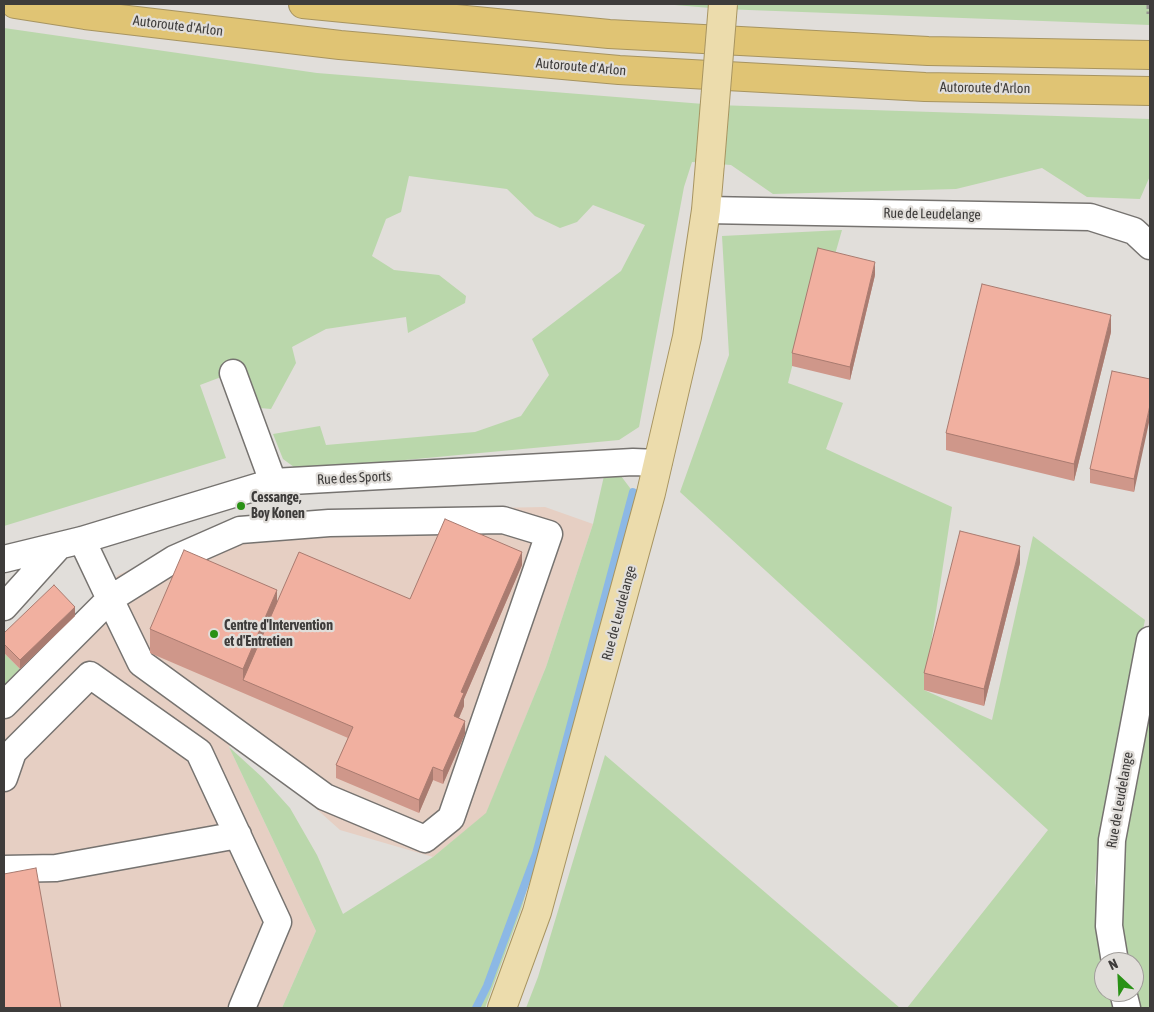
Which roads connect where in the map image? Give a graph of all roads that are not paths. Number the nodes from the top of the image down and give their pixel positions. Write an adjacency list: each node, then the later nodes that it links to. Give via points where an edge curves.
1 (15, 4): 5 (highway, Autoroute d'Arlon, via 340,45 619,70 925,87)
2 (303, 4): 4 (highway, via 619,34 928,51)
3 (723, 4): 6 (main road, Rue de Leudelange, bridge)
4 (1150, 55)
5 (1150, 91)
6 (706, 210): 7 (street, Rue de Leudelange, via 1090,217 1134,231); 9 (main road, Rue de Leudelange, via 687,337)
7 (1150, 246)
8 (232, 372): 10 (street)
9 (658, 462): 10 (street, Rue des Sports); 22 (main road, Rue de Leudelange, via 537,912)
10 (273, 482): 11 (street, Rue des Sports)
11 (70, 543): 12 (street, Rue des Sports); 13 (street); 14 (street)
12 (4, 559)
13 (110, 598): 13 (street, via 174,559 240,530 329,523 503,520 549,534 451,818 425,839 325,797 140,663); 16 (street)
14 (4, 607)
15 (1150, 640): 20 (street, Rue de Leudelange, via 1112,840 1109,926)
16 (4, 705)
17 (4, 778): 18 (street, via 13,752 90,675 199,752)
18 (238, 835): 19 (street, via 56,868); 21 (street, via 278,922)
19 (4, 869)
20 (1113, 952)
21 (242, 1008)
22 (502, 1008)

